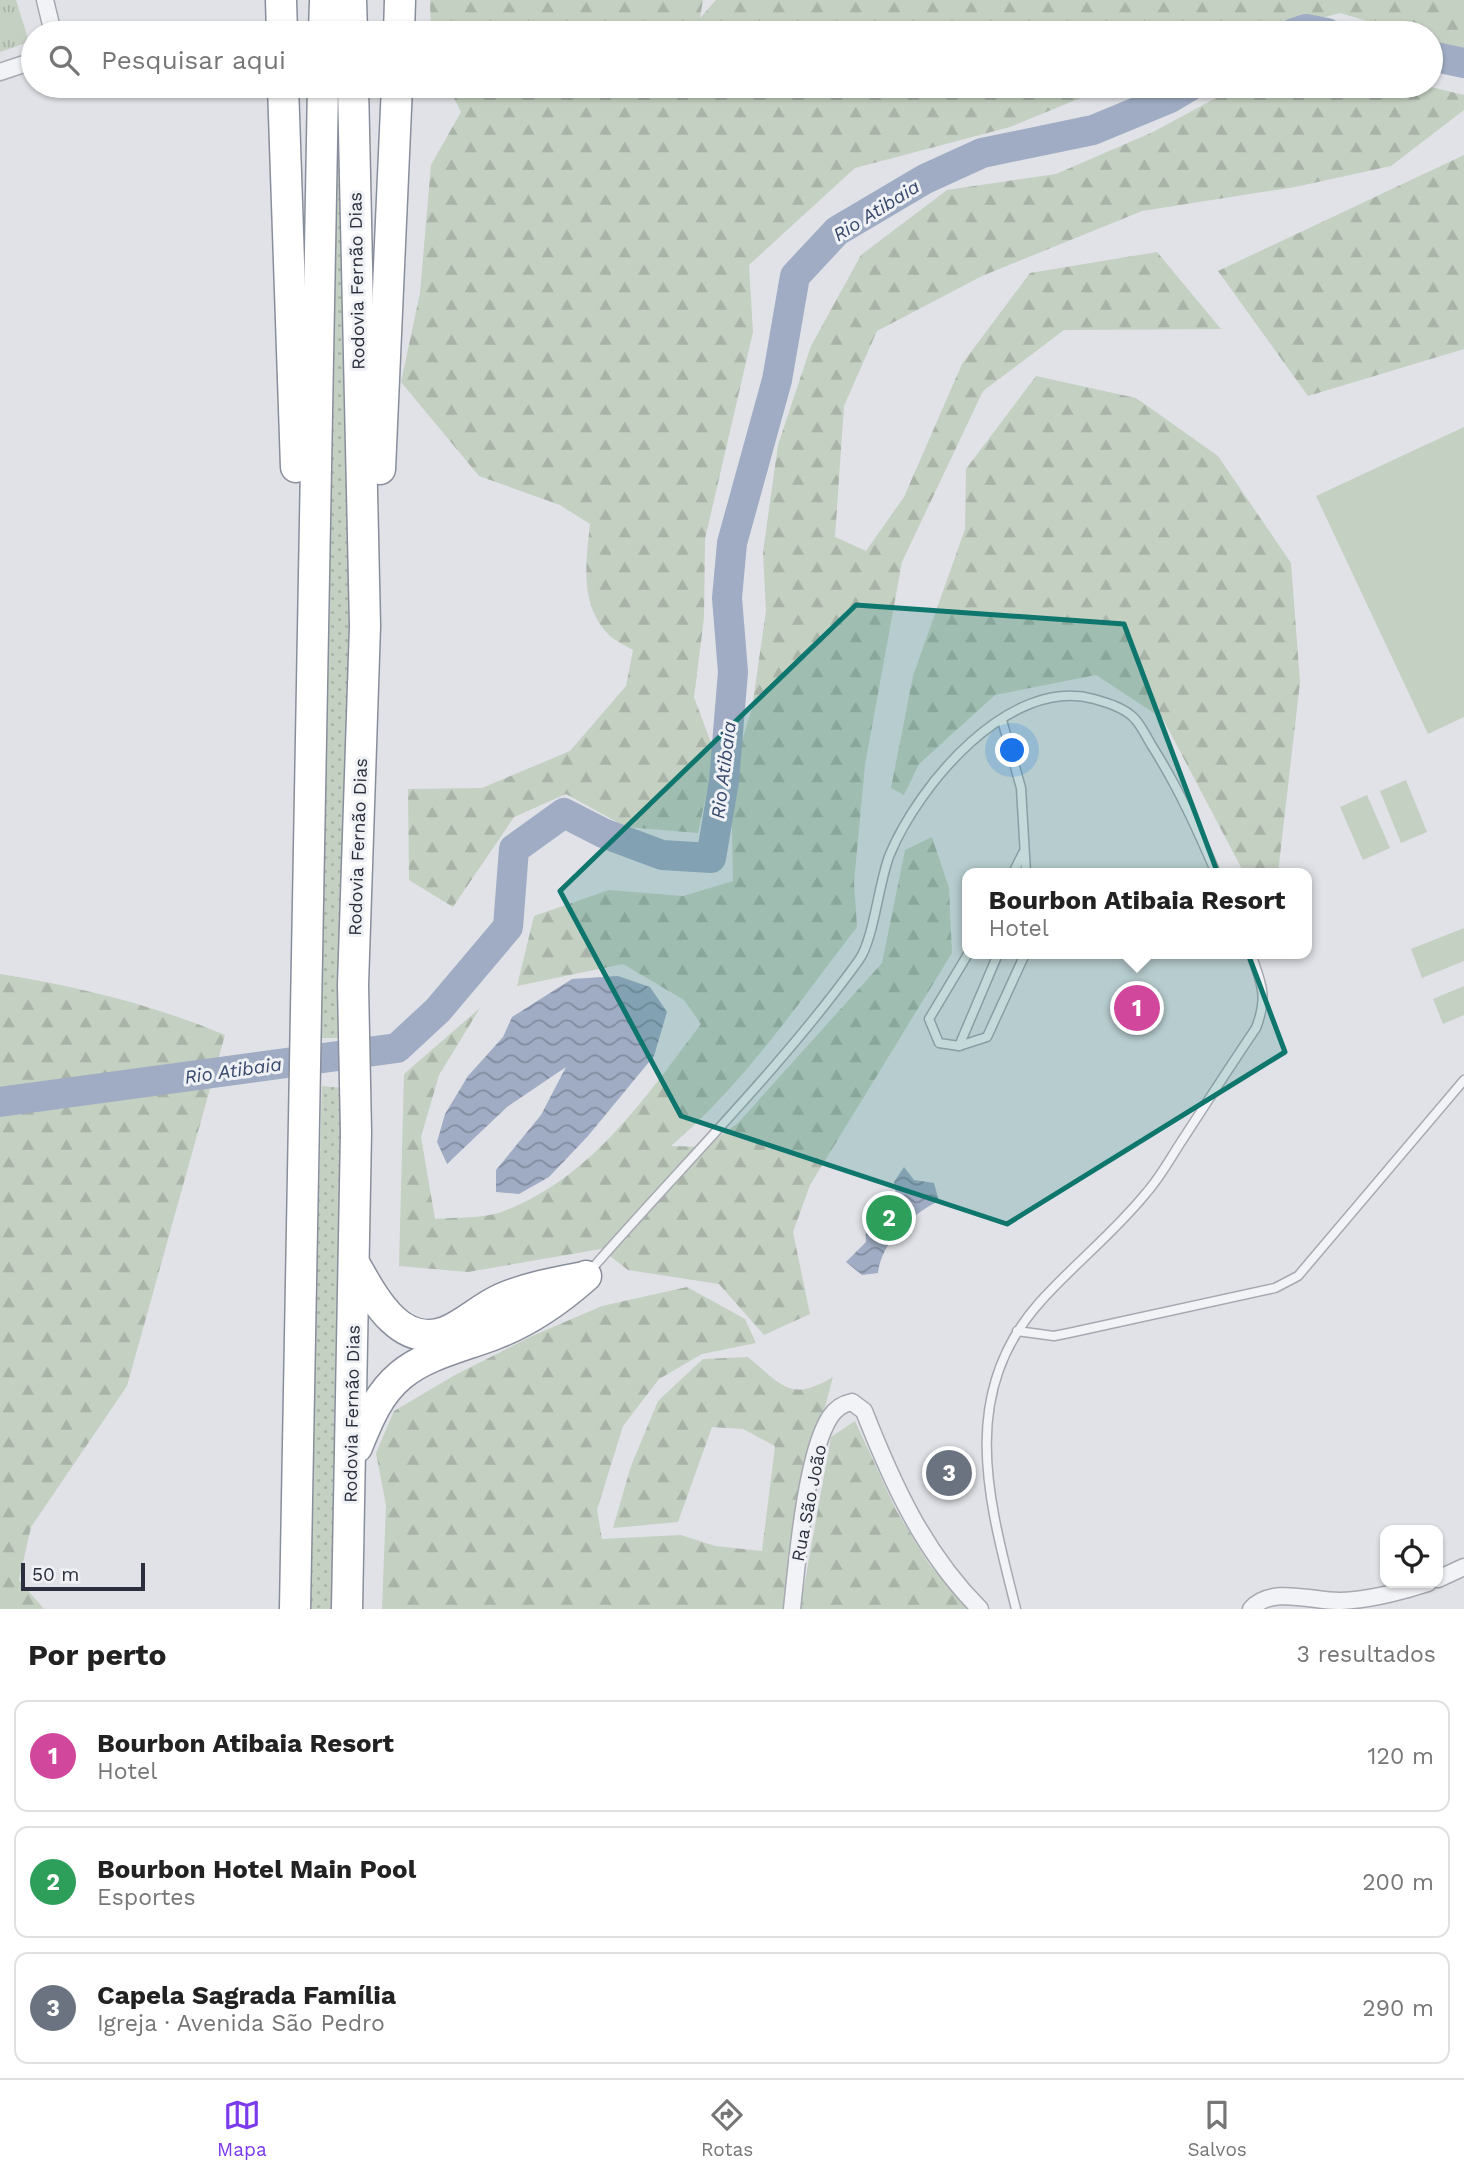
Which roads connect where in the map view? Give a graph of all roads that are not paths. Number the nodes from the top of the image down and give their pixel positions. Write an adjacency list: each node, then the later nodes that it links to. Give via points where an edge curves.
1 (44, 0): 6 (street)
2 (281, 0): 7 (highway)
3 (325, 0): 8 (highway)
4 (351, 0): 9 (highway)
5 (400, 0): 10 (highway)
6 (50, 21)
7 (282, 21)
8 (324, 21)
9 (352, 21)
10 (399, 21)
11 (21, 65): 12 (street)
12 (0, 72)
13 (283, 98): 17 (highway, via 295,460)
14 (323, 98): 17 (highway, Rodovia Fernão Dias)
15 (353, 98): 18 (highway, Rodovia Fernão Dias)
16 (396, 98): 18 (highway, via 380,477)
17 (311, 624): 37 (highway, Rodovia Fernão Dias)
18 (365, 626): 30 (highway, Rodovia Fernão Dias, via 353,985)
19 (1002, 720): 20 (lane, via 1021,789); 23 (lane, via 1043,698 1084,696 1113,704 1135,719 1176,784); 31 (lane, via 972,740 936,776 890,853 861,957)
20 (1023, 853): 21 (lane); 22 (lane)
21 (1016, 868)
22 (1025, 868)
23 (1214, 868)
24 (965, 959): 28 (lane, via 929,1019 939,1043)
25 (996, 959): 28 (lane)
26 (1023, 959): 28 (lane, via 987,1037)
27 (1253, 959): 32 (lane, via 1265,1007 1256,1028 1148,1192)
28 (959, 1046)
29 (1464, 1080): 32 (lane, via 1297,1276 1275,1288 1069,1334)
30 (354, 1262): 31 (highway, via 380,1307 393,1320 405,1329 433,1335 446,1332 500,1299); 33 (highway, Rodovia Fernão Dias)
31 (586, 1276): 33 (highway, via 533,1315 402,1373 370,1414)
32 (1017, 1331): 41 (lane, via 995,1376 985,1425 992,1513)
33 (351, 1461): 38 (highway, Rodovia Fernão Dias)
34 (1464, 1567): 35 (street)
35 (1443, 1577)
36 (1412, 1588): 42 (street, via 1341,1601 1278,1597)
37 (295, 1609)
38 (347, 1609)
39 (792, 1609): 40 (street, Rua São João, via 814,1462 830,1417 844,1404 859,1404 864,1411 907,1511 955,1584)
40 (980, 1609)
41 (1016, 1609)
42 (1251, 1609)

